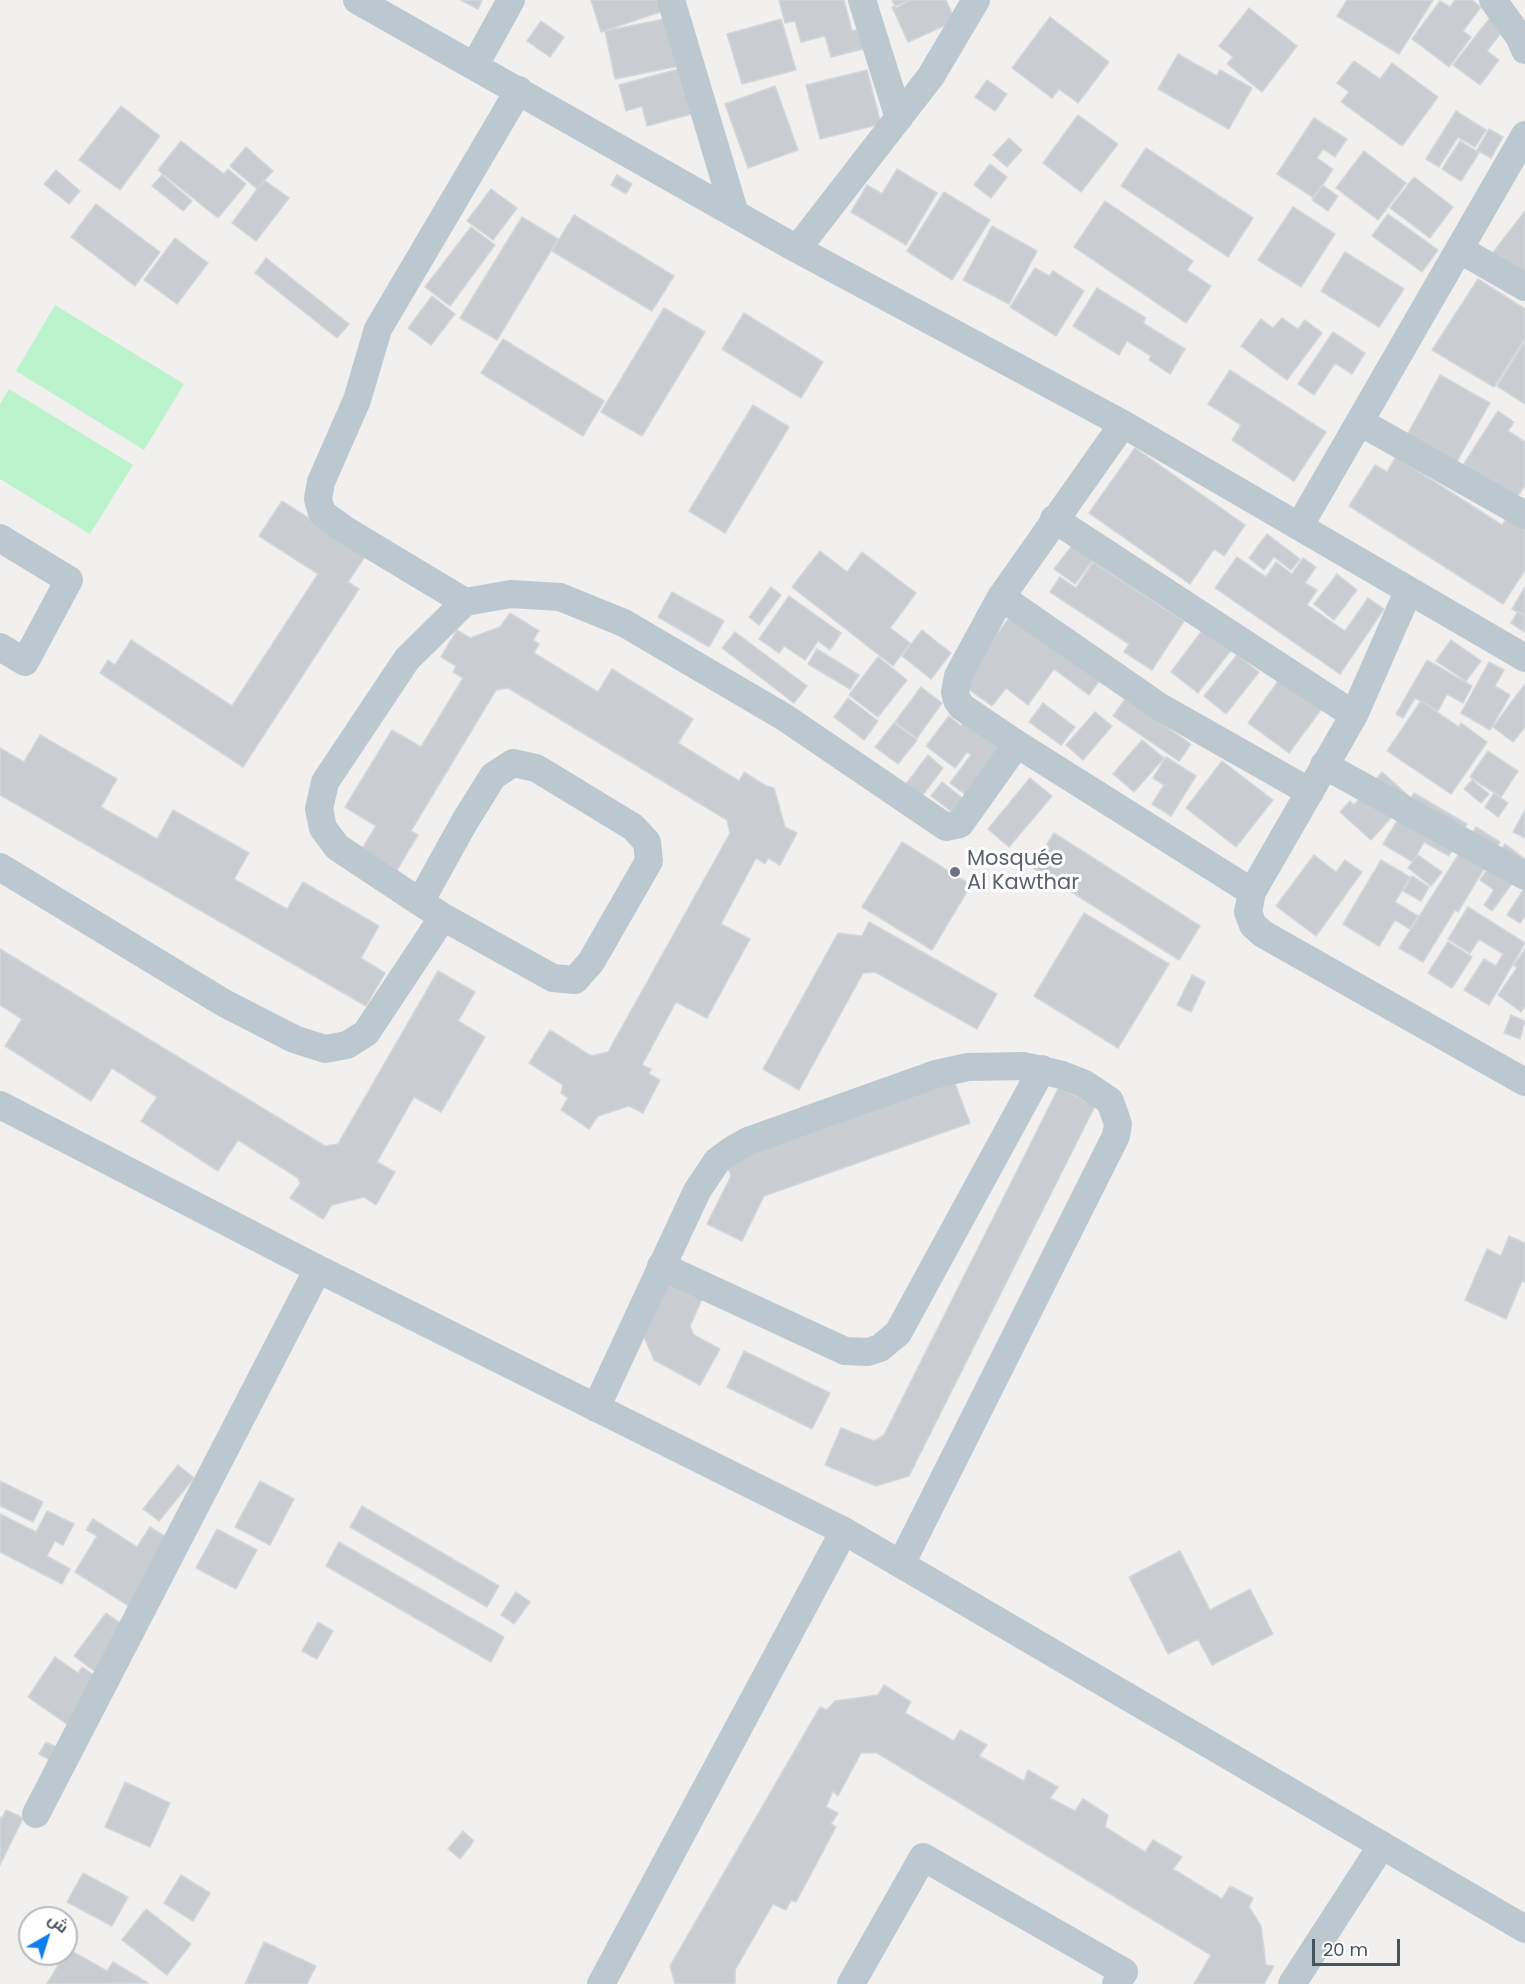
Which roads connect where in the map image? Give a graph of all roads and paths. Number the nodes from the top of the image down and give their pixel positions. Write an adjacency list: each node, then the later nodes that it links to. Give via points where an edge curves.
1 (357, 0): 8 (street)
2 (511, 0): 8 (street)
3 (671, 0): 12 (street)
4 (862, 0): 10 (street)
5 (976, 0): 10 (street, via 931,76)
6 (1499, 2): 7 (street)
7 (1525, 50)
8 (475, 65): 9 (street)
9 (519, 90): 12 (street); 24 (street, via 378,329 357,400 321,482 318,499 322,513 347,531)
10 (899, 118): 13 (street)
11 (1525, 135): 14 (street)
12 (735, 214): 13 (street)
13 (797, 249): 17 (street)
14 (1459, 249): 15 (street); 16 (street)
15 (1525, 287)
16 (1360, 422): 18 (street); 20 (street)
17 (1123, 424): 19 (street); 20 (street)
18 (1525, 515)
19 (1054, 519): 23 (street); 27 (street)
20 (1300, 525): 22 (street)
21 (0, 538): 25 (street, via 69,580 25,662)
22 (1408, 592): 26 (street); 27 (street)
23 (1001, 597): 28 (street, via 958,676 955,692 962,707); 30 (street, via 1160,707)
24 (465, 602): 28 (street, via 511,594 560,597 624,622 784,717 946,827 960,824); 34 (street, via 407,659 325,782 319,809 323,828 337,846)
25 (0, 647)
26 (1525, 658)
27 (1354, 715): 29 (street)
28 (1017, 744): 33 (street)
29 (1324, 765): 30 (street); 32 (street)
30 (1310, 792): 33 (street)
31 (0, 867): 34 (street, via 224,1003 294,1039 325,1049 347,1045 366,1034)
32 (1525, 876)
33 (1252, 892): 36 (street, via 1248,912 1252,925 1263,934)
34 (431, 910): 34 (street, via 465,820 493,776 513,763 536,768 633,827 647,842 649,861 591,962 575,980 553,978)
35 (1042, 1069): 38 (street, via 999,1065 936,1074 748,1141 717,1161 705,1176); 38 (street, via 898,1333 880,1348 845,1351); 42 (street, via 1083,1083 1110,1101 1118,1124 1116,1136)
36 (1525, 1082)
37 (0, 1105): 39 (street)
38 (661, 1266): 40 (street)
39 (318, 1269): 40 (street); 43 (street)
40 (596, 1408): 41 (street)
41 (844, 1531): 42 (street); 47 (street)
42 (902, 1562): 44 (street)
43 (36, 1814)
44 (1382, 1845): 45 (street); 49 (street)
45 (1525, 1929)
46 (1127, 1980): 48 (street, via 924,1857)
47 (601, 1984)
48 (851, 1984)
49 (1292, 1984)

